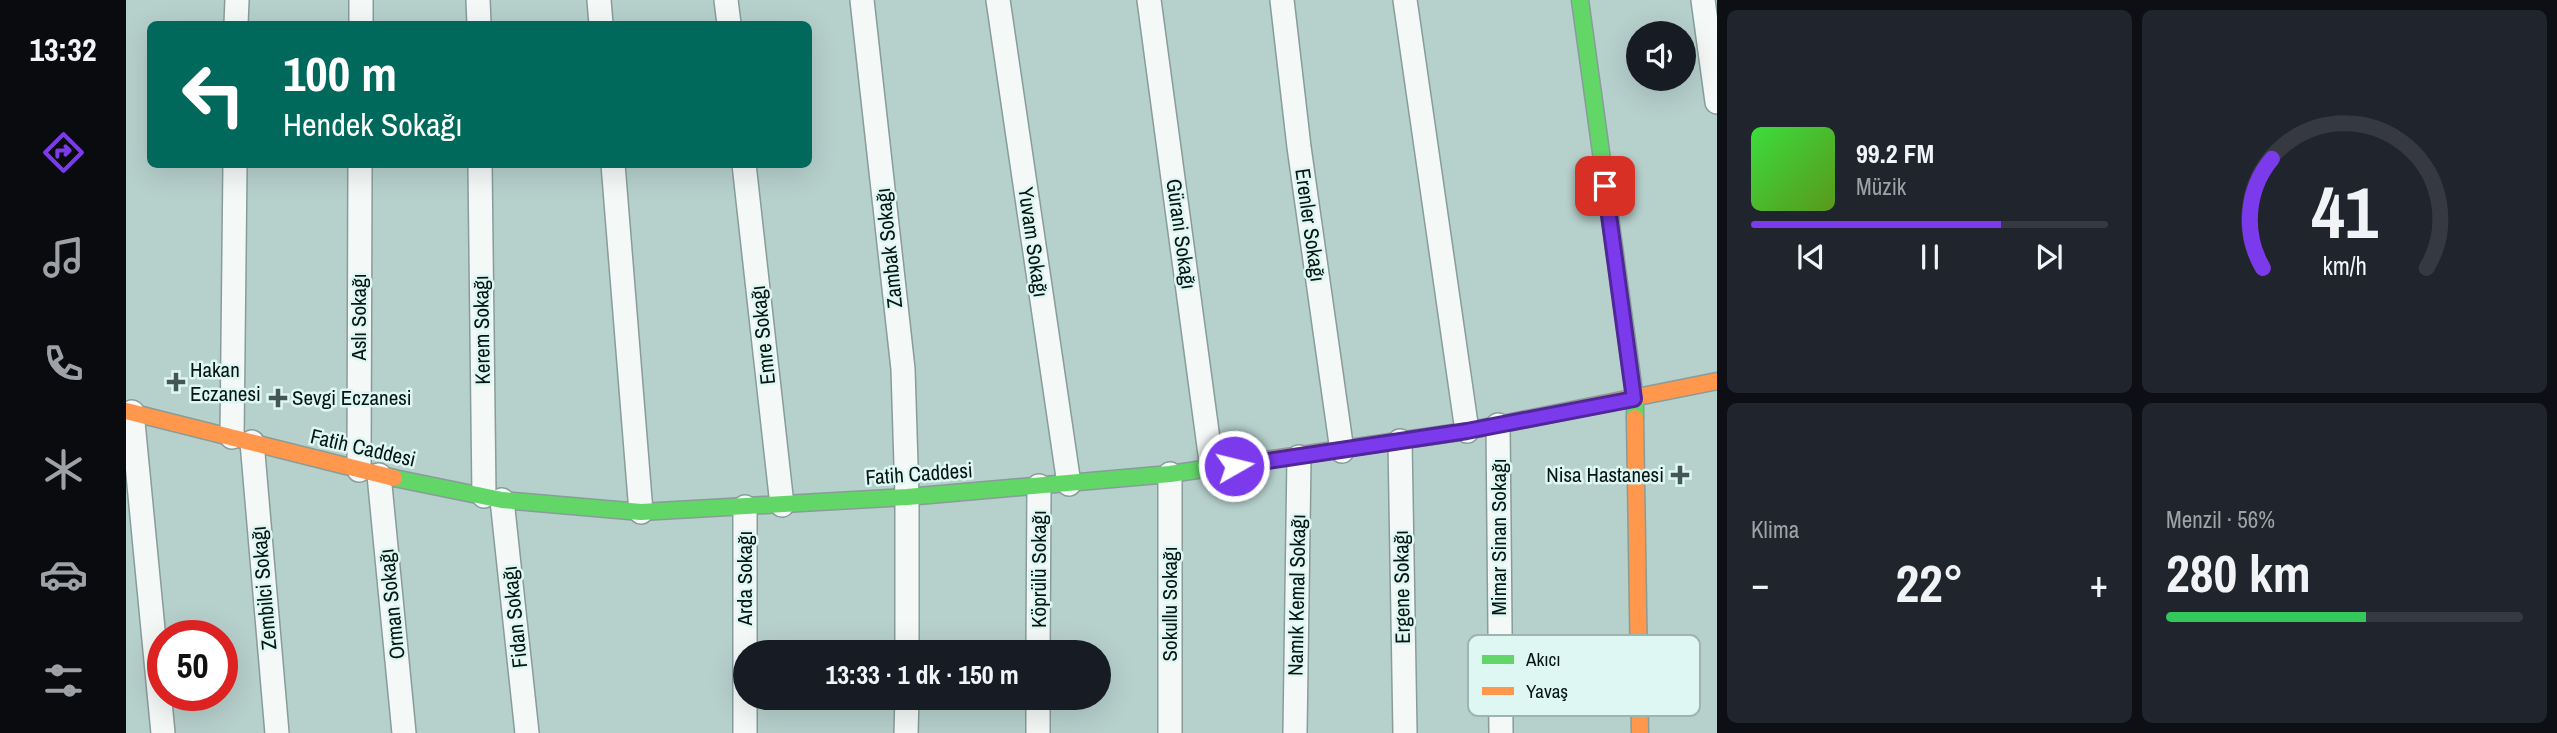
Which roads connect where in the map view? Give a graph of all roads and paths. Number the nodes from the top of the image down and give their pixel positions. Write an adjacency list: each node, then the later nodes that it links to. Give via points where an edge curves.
1 (237, 0): 13 (street)
2 (361, 0): 14 (street)
3 (478, 0): 15 (street)
4 (599, 0): 16 (street)
5 (726, 0): 17 (street)
6 (862, 0): 38 (street, Zambak Sokağı, via 903,369)
7 (998, 0): 36 (street, Yuvam Sokağı)
8 (1149, 0): 33 (street, Gürani Sokağı)
9 (1282, 0): 31 (street, Erenler Sokağı)
10 (1405, 0): 28 (street)
11 (1580, 0): 25 (main road)
12 (1703, 0): 18 (street)
13 (236, 21)
14 (361, 21)
15 (479, 21)
16 (601, 21)
17 (729, 21)
18 (1717, 102)
19 (235, 168): 29 (street, Zembilci Sokağı)
20 (360, 168): 34 (street, Aslı Sokağı)
21 (480, 168): 39 (street, Kerem Sokağı)
22 (613, 168): 42 (street)
23 (744, 168): 40 (street, Emre Sokağı)
24 (1717, 381): 25 (main road, Fatih Caddesi)
25 (1634, 399): 27 (main road, Fatih Caddesi); 44 (main road)
26 (129, 411): 29 (main road, Fatih Caddesi); 49 (street)
27 (1498, 425): 28 (main road, Fatih Caddesi); 43 (street, Mimar Sinan Sokağı)
28 (1467, 431): 30 (main road, Fatih Caddesi)
29 (242, 440): 34 (main road, Fatih Caddesi); 50 (street, Zembilci Sokağı)
30 (1400, 441): 31 (main road, Fatih Caddesi); 58 (street, Ergene Sokağı)
31 (1342, 451): 32 (main road, Fatih Caddesi)
32 (1300, 457): 33 (main road, Fatih Caddesi); 57 (street, Namık Kemal Sokağı)
33 (1212, 468): 35 (main road, Fatih Caddesi)
34 (369, 472): 39 (main road, Fatih Caddesi); 51 (street, Orman Sokağı)
35 (1170, 474): 36 (main road, Fatih Caddesi); 56 (street, Sokullu Sokağı)
36 (1069, 484): 37 (main road, Fatih Caddesi)
37 (1039, 486): 38 (main road, Fatih Caddesi); 46 (street, Köprülü Sokağı)
38 (907, 497): 40 (main road, Fatih Caddesi); 45 (street, Zambak Sokağı)
39 (493, 498): 42 (main road, Fatih Caddesi); 52 (street, Fidan Sokağı)
40 (782, 505): 41 (main road, Fatih Caddesi)
41 (745, 507): 42 (main road, Fatih Caddesi); 53 (street, Arda Sokağı)
42 (641, 512)
43 (1500, 635)
44 (1638, 635)
45 (907, 640)
46 (1038, 640)
47 (906, 710): 54 (street)
48 (1038, 710): 55 (street)
49 (163, 733)
50 (277, 733)
51 (404, 733)
52 (527, 733)
53 (745, 733)
54 (906, 733)
55 (1038, 733)
56 (1170, 733)
57 (1294, 733)
58 (1405, 733)

